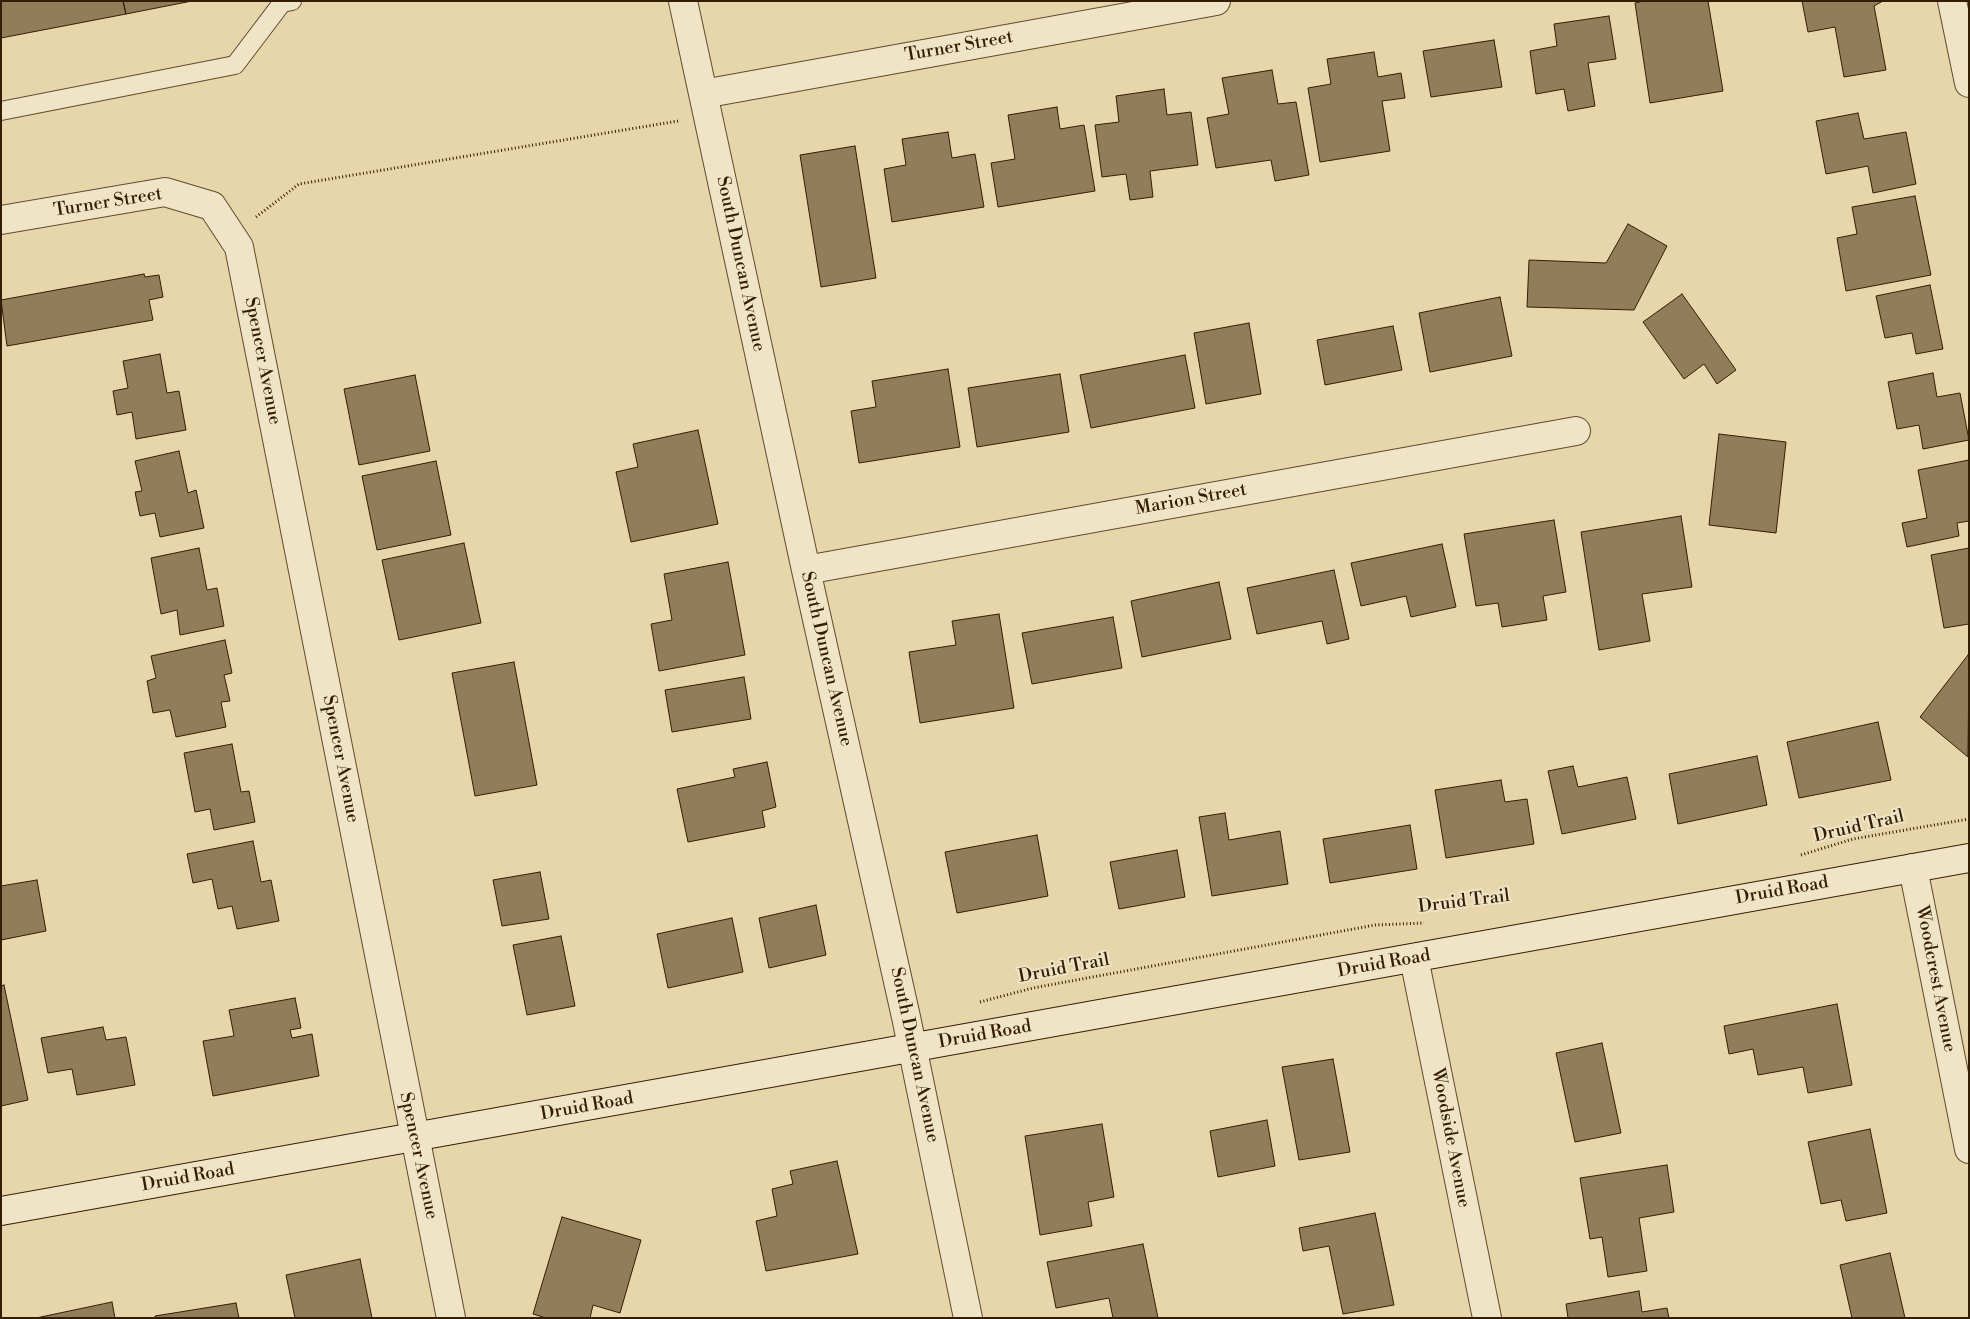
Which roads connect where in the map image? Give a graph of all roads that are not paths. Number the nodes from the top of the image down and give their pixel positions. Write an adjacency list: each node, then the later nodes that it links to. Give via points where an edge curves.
1 (292, 1): 7 (lane, via 282,3 235,65)
2 (683, 1): 6 (street, South Duncan Avenue)
3 (1216, 1): 6 (street, Turner Street)
4 (1952, 1): 5 (street)
5 (1969, 83)
6 (705, 105): 11 (street, South Duncan Avenue)
7 (1, 111)
8 (212, 206): 9 (street, Turner Street, via 166,192); 16 (street, Spencer Avenue, via 239,247)
9 (1, 220)
10 (1576, 431): 11 (street, Marion Street)
11 (806, 570): 15 (street, South Duncan Avenue)
12 (1969, 858): 13 (street, Druid Road)
13 (1913, 868): 14 (street, Druid Road); 17 (street, Woodcrest Avenue)
14 (1414, 958): 15 (street, Druid Road); 21 (street, Woodside Avenue)
15 (913, 1048): 16 (street, Druid Road); 20 (street, South Duncan Avenue)
16 (414, 1138): 18 (street, Druid Road); 19 (street, Spencer Avenue)
17 (1969, 1149)
18 (1, 1211)
19 (451, 1318)
20 (968, 1318)
21 (1487, 1318)

